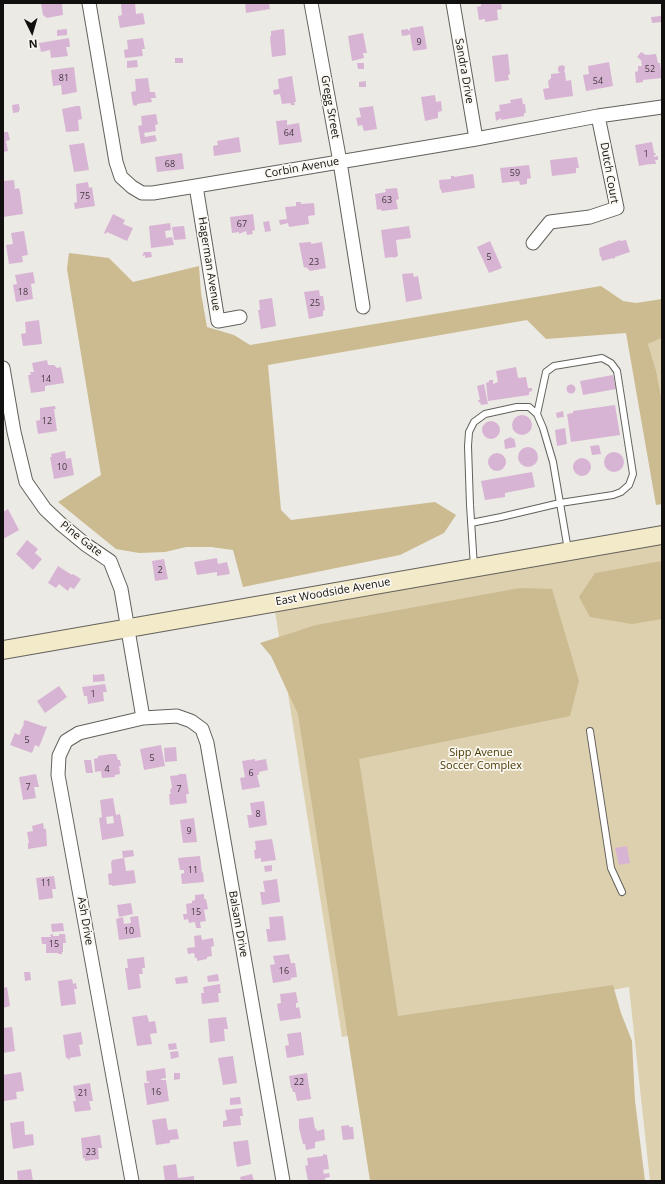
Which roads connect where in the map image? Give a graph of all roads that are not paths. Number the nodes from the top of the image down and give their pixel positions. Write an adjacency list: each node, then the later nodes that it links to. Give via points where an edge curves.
1 (89, 3): 8 (street, Corbin Avenue, via 116,162 121,177 142,192 153,193)
2 (311, 3): 7 (street, Gregg Street)
3 (453, 3): 6 (street, Sandra Drive)
4 (662, 107): 5 (street, Corbin Avenue)
5 (598, 116): 6 (street, Corbin Avenue); 9 (street, Dutch Court, via 617,208 590,217 550,222)
6 (476, 139): 7 (street, Corbin Avenue)
7 (340, 162): 8 (street, Corbin Avenue); 10 (street, Gregg Street)
8 (196, 186): 11 (street, Hagerman Avenue, via 218,321)
9 (533, 243)
10 (363, 306)
11 (240, 316)
12 (3, 368): 19 (street, Pine Gate, via 26,482 45,509 62,525 110,560 121,589)
13 (537, 414): 14 (lane, via 553,462); 14 (lane, via 546,372 554,366 602,358 611,363 617,371 633,474 629,485 613,495); 15 (lane, via 529,407 517,407 485,414 474,422 469,432 468,446)
14 (560, 503): 15 (lane); 17 (lane)
15 (471, 523): 18 (lane)
16 (662, 535): 17 (main road, East Woodside Avenue)
17 (568, 551): 18 (main road, East Woodside Avenue)
18 (474, 567): 19 (main road, East Woodside Avenue)
19 (127, 628): 20 (main road, East Woodside Avenue); 21 (street, Pine Gate)
20 (3, 650)
21 (143, 718): 24 (street, Ash Drive, via 79,733 66,741 59,756 58,775); 25 (street, Balsam Drive, via 177,716 191,721 202,730 207,743)
22 (590, 731): 23 (lane, via 611,868)
23 (622, 892)
24 (132, 1181)
25 (284, 1181)

